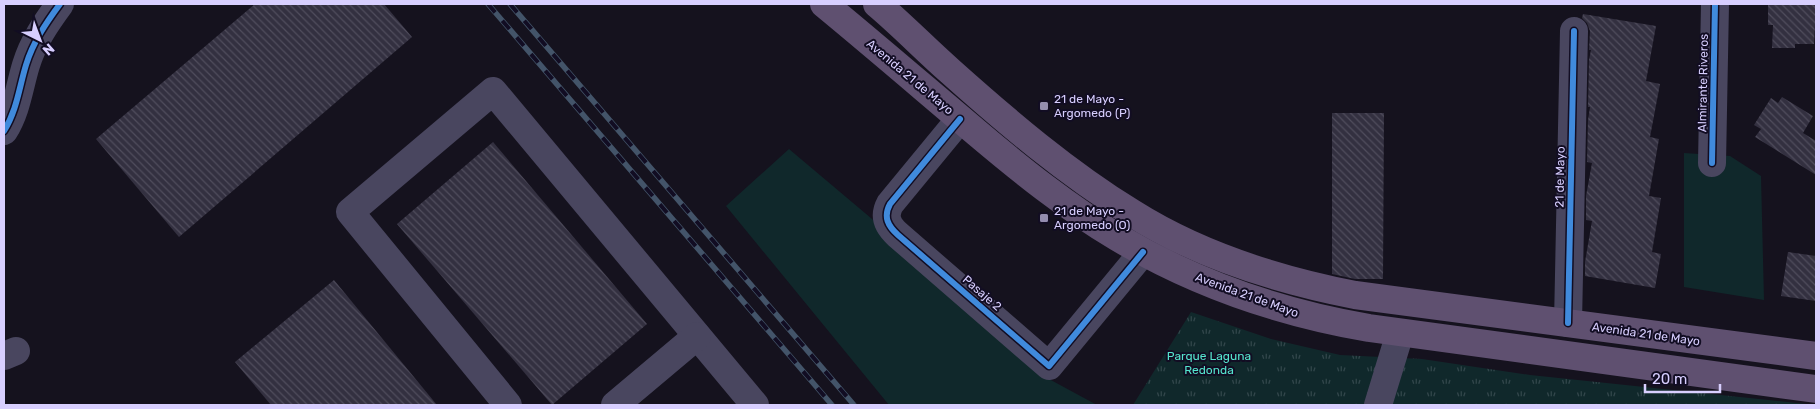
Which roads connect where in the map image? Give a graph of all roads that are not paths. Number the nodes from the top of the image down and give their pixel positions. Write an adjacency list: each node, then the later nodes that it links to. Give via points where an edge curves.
1 (60, 4): 9 (street, via 34,45 15,108)
2 (824, 4): 8 (main road, Avenida 21 de Mayo)
3 (877, 4): 7 (main road, Avenida 21 de Mayo)
4 (908, 4): 7 (main road)
5 (1715, 4): 10 (street, Almirante Riveros)
6 (1574, 31): 12 (street, 21 de Mayo)
7 (920, 44): 12 (main road, Avenida 21 de Mayo, via 1023,134 1094,188 1133,214 1202,249 1274,276 1355,295)
8 (960, 119): 11 (main road, Avenida 21 de Mayo, via 1045,189); 11 (street, Pasaje 2, via 890,204 888,224 1049,366)
9 (4, 131)
10 (1712, 163)
11 (1143, 252): 13 (main road, Avenida 21 de Mayo, via 1272,306 1333,322)
12 (1568, 324): 15 (main road, Avenida 21 de Mayo)
13 (1400, 334): 16 (main road, Avenida 21 de Mayo); 20 (street)
14 (697, 336): 17 (street, via 493,91 350,212); 18 (street); 19 (street)
15 (1816, 356)
16 (1816, 389)
17 (508, 405)
18 (615, 405)
19 (755, 405)
20 (1378, 405)

